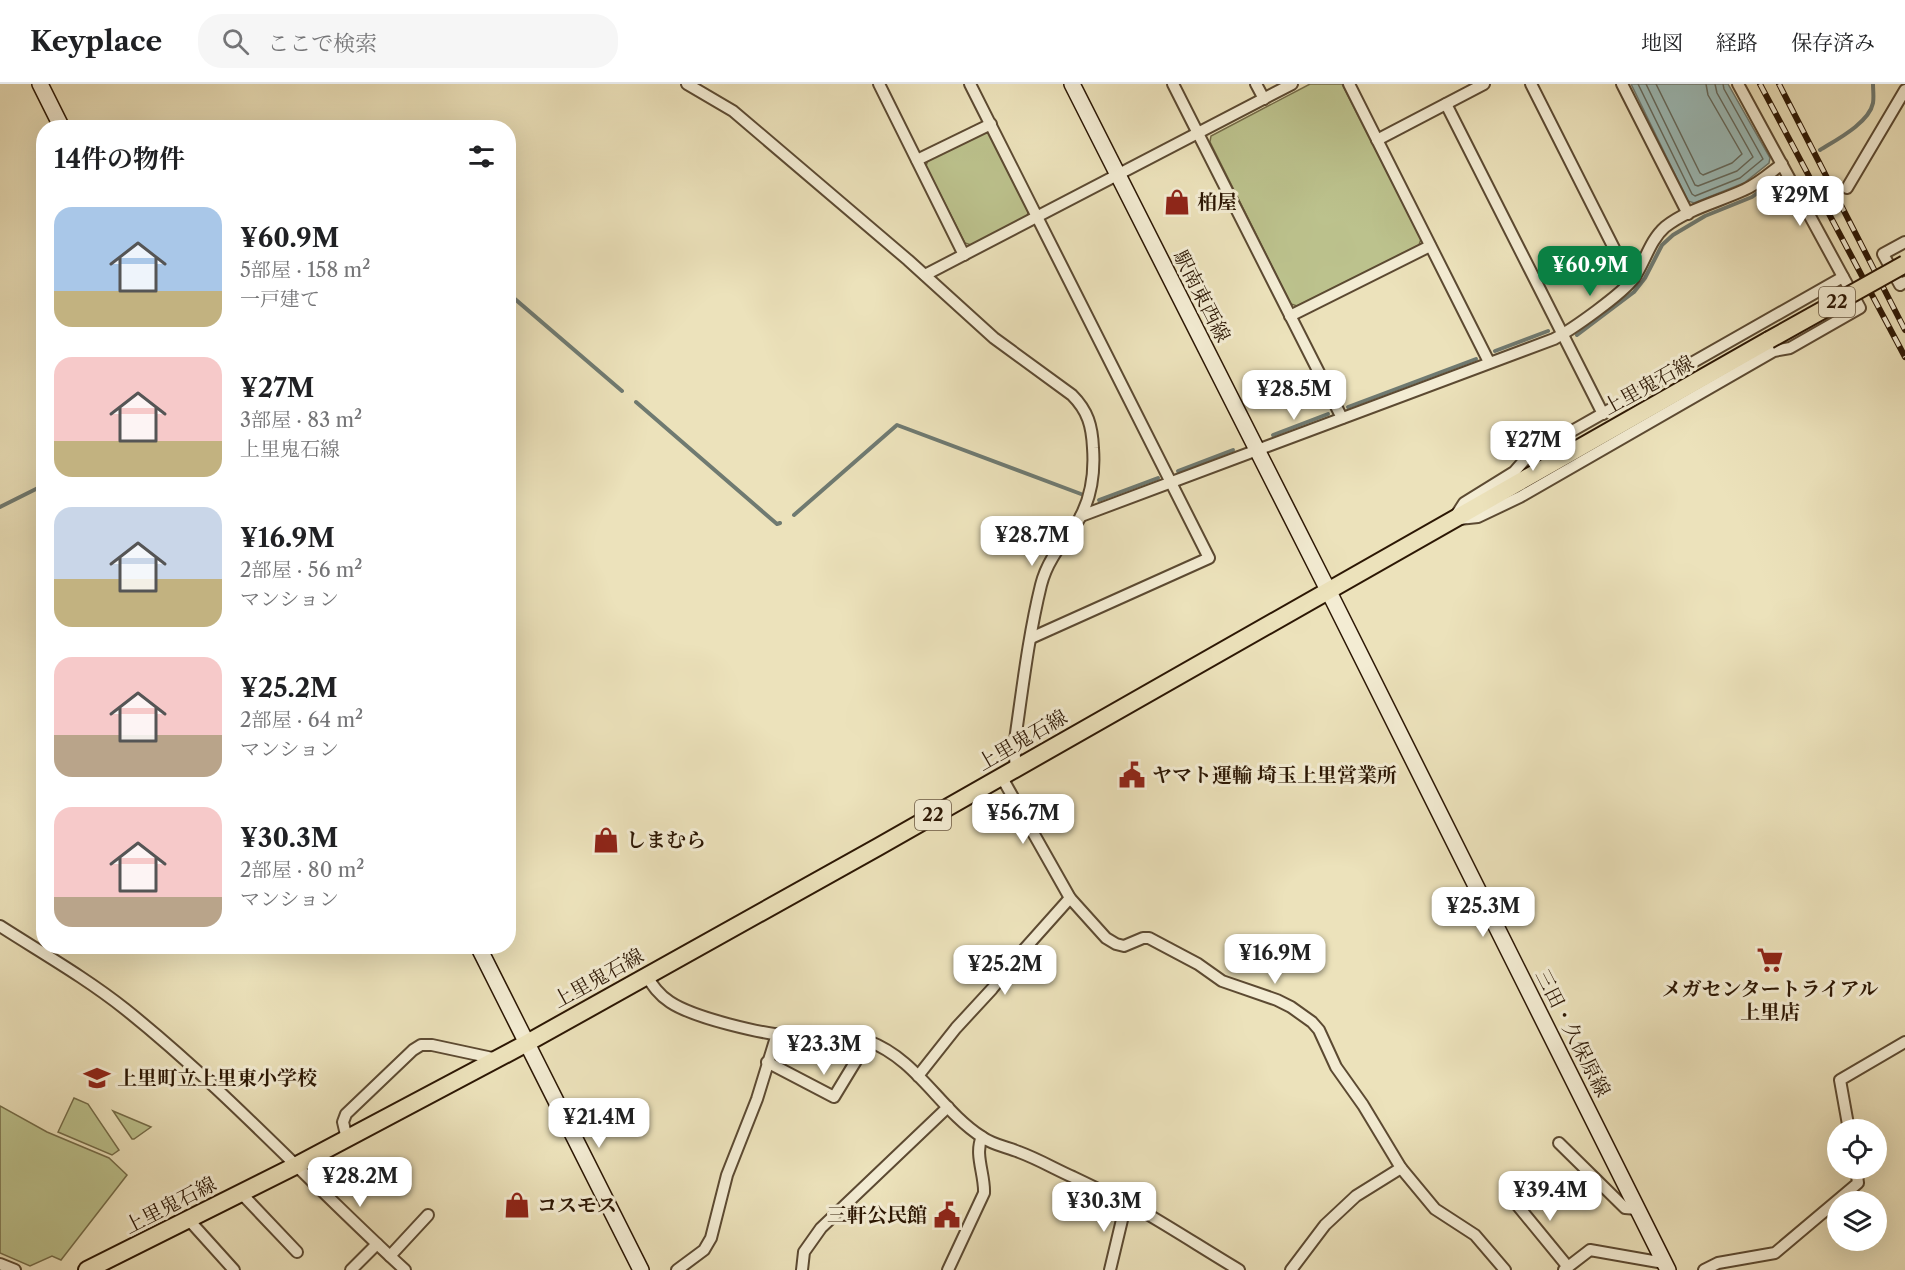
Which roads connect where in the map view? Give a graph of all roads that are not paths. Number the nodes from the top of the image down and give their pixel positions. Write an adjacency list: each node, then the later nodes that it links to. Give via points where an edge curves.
1 (40, 84): 17 (street)
2 (687, 84): 31 (street, via 733,111)
3 (879, 84): 21 (street)
4 (970, 84): 18 (street)
5 (1072, 84): 23 (street, 駅南東西線)
6 (1173, 84): 19 (street)
7 (1256, 84): 15 (street)
8 (1292, 84): 15 (street)
9 (1349, 84): 20 (street)
10 (1484, 84): 16 (street)
11 (1532, 84): 33 (street)
12 (1622, 84): 25 (street)
13 (1738, 84): 22 (street)
14 (1905, 90): 24 (street)
15 (1263, 99): 19 (street)
16 (1446, 104): 20 (street); 36 (street)
17 (58, 120)
18 (991, 124): 21 (street); 26 (street)
19 (1198, 133): 23 (street); 35 (street)
20 (1377, 140): 28 (street)
21 (917, 160): 29 (street)
22 (1782, 164): 25 (street, via 1747,189); 32 (street)
23 (1117, 175): 26 (street); 40 (street, 駅南東西線)
24 (1847, 188)
25 (1688, 214): 33 (street, via 1665,228)
26 (1037, 216): 29 (street); 41 (street)
27 (1905, 242): 34 (street, via 1883,254 1900,285)
28 (1430, 246): 35 (street); 37 (street)
29 (964, 255): 31 (street)
30 (1905, 264): 43 (main road, 上里鬼石線 / 22, bridge)
31 (925, 275): 42 (street, via 994,338 1082,405 1089,417 1094,473)
32 (1843, 277): 38 (street); 43 (street, via 1860,308 1790,348 1773,351 1520,497 1478,517)
33 (1633, 279): 36 (street)
34 (1905, 282)
35 (1290, 316): 39 (street)
36 (1562, 334): 37 (street); 38 (street)
37 (1489, 362): 39 (street)
38 (1603, 414): 43 (street, via 1528,456 1514,472 1464,503)
39 (1342, 418): 40 (street)
40 (1257, 450): 41 (street); 44 (street, 駅南東西線)
41 (1172, 483): 42 (street); 45 (street, via 1209,558)
42 (1081, 516): 45 (street, via 1048,564)
43 (1453, 519): 44 (main road, 上里鬼石線 / 22)
44 (1328, 591): 46 (main road, 上里鬼石線 / 22); 71 (street, 三田・久保原線)
45 (1031, 638): 46 (street)
46 (1009, 772): 47 (street); 52 (main road, 上里鬼石線 / 22)
47 (1070, 898): 59 (street); 66 (street, via 1116,944 1124,946 1149,938 1222,981 1276,1000 1312,1022)
48 (0, 926): 49 (street)
49 (36, 949)
50 (44, 954): 65 (street, via 124,1009 203,1076)
51 (482, 954): 56 (street)
52 (646, 975): 53 (street, via 656,991 687,1011); 56 (main road, 上里鬼石線 / 22)
53 (777, 1034): 54 (street, via 845,1036); 58 (street)
54 (868, 1041): 58 (street, via 834,1097); 59 (street, via 890,1052)
55 (1905, 1042): 61 (street, via 1840,1080)
56 (527, 1043): 57 (main road, 上里鬼石線 / 22); 85 (street)
57 (497, 1059): 63 (main road, 上里鬼石線 / 22); 63 (street, via 421,1045 346,1114)
58 (767, 1062): 86 (street, via 727,1175 711,1238 704,1250)
59 (918, 1076): 60 (street)
60 (948, 1107): 62 (street); 87 (street, via 821,1228 804,1252)
61 (1847, 1119)
62 (982, 1137): 70 (street); 88 (street, via 979,1148 984,1193)
63 (346, 1139): 65 (main road, 上里鬼石線 / 22)
64 (1559, 1143): 71 (street, via 1625,1208)
65 (297, 1165): 68 (main road, 上里鬼石線 / 22); 74 (street)
66 (1401, 1168): 91 (street, via 1356,1196 1324,1225); 92 (street, via 1435,1209 1475,1235)
67 (1857, 1179): 93 (street, via 1858,1183 1775,1253 1718,1263)
68 (240, 1192): 73 (main road, 上里鬼石線 / 22); 75 (street)
69 (1509, 1195): 79 (street)
70 (1126, 1203): 89 (street); 90 (street)
71 (1637, 1209): 78 (street, 三田・久保原線)
72 (428, 1215): 76 (street)
73 (188, 1219): 81 (main road, 上里鬼石線 / 22); 82 (street)
74 (377, 1244): 76 (street); 83 (street)
75 (297, 1252)
76 (390, 1256): 84 (street)
77 (0, 1264): 80 (street)
78 (1666, 1267): 79 (street, via 1590,1250)
79 (1566, 1268)
80 (15, 1270)
81 (87, 1270)
82 (234, 1270)
83 (351, 1270)
84 (405, 1270)
85 (641, 1270)
86 (677, 1270)
87 (802, 1270)
88 (948, 1270)
89 (1110, 1270)
90 (1239, 1270)
91 (1291, 1270)
92 (1505, 1270)
93 (1704, 1270)

